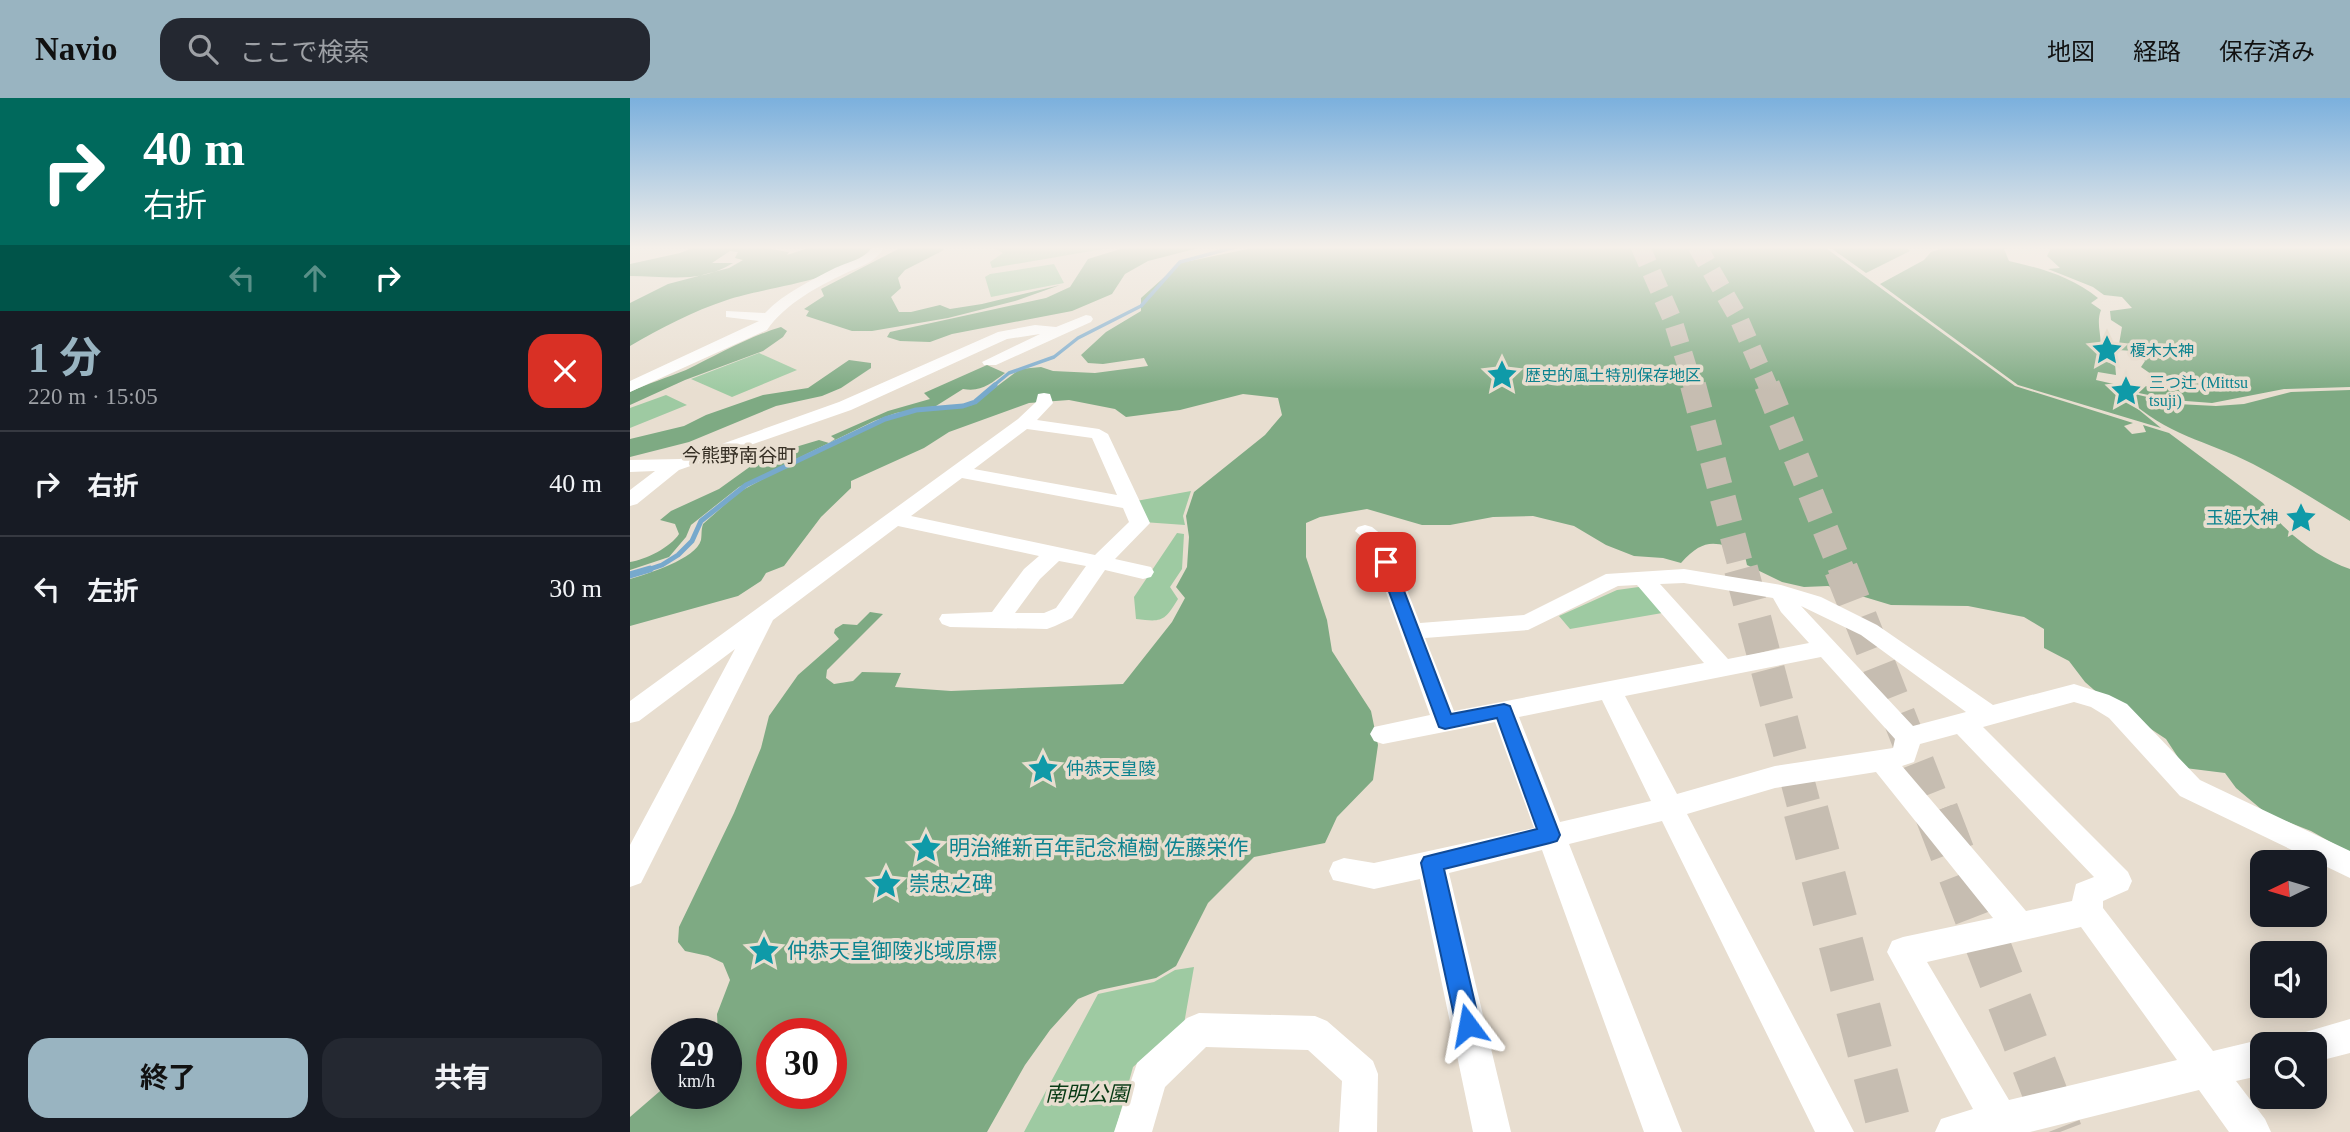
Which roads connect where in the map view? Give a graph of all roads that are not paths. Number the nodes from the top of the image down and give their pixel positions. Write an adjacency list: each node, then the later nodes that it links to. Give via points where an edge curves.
1 (795, 294): 3 (street)
2 (731, 314): 3 (street)
3 (767, 318): 7 (street, via 762,327)
4 (1086, 319): 5 (street)
5 (1059, 332): 6 (street); 11 (street, via 1035,329 998,336 845,406)
6 (990, 362)
7 (630, 387)
8 (1044, 398): 9 (street)
9 (1024, 423): 12 (street); 14 (street, via 1099,434)
10 (630, 466): 11 (street)
11 (672, 466): 13 (street)
12 (958, 472): 14 (street); 15 (street)
13 (630, 500)
14 (1130, 503): 18 (street, via 1140,523)
15 (894, 519): 17 (street); 22 (street)
16 (1366, 530): 25 (street, via 1377,539)
17 (1055, 553): 18 (street); 24 (street, via 1032,574)
18 (1100, 562): 19 (street); 24 (street, via 1064,613 1047,621)
19 (1143, 572)
20 (1642, 577): 21 (street, via 1684,576); 25 (street, via 1614,579 1528,622); 27 (street)
21 (1781, 592): 26 (street, via 1788,607); 31 (street, via 1813,602 1869,630)
22 (764, 615): 30 (street); 39 (street)
23 (950, 619): 24 (street)
24 (998, 620)
25 (1411, 631): 32 (street)
26 (1826, 648): 27 (street); 34 (street)
27 (1722, 668): 28 (street)
28 (1609, 690): 29 (street); 36 (street)
29 (1504, 710): 32 (street); 37 (street)
30 (630, 714)
31 (1974, 718): 34 (street); 40 (street, via 2074,693 2100,701 2118,711 2190,788); 42 (street, via 2117,881 2087,894)
32 (1445, 722): 33 (street)
33 (1383, 734)
34 (1908, 737): 35 (street, via 1905,755)
35 (1882, 761): 36 (street, via 1775,777); 43 (street)
36 (1669, 808): 37 (street); 53 (street)
37 (1550, 835): 38 (street); 52 (street)
38 (1432, 863): 41 (street, via 1374,876); 51 (street)
39 (632, 864)
40 (2350, 865)
41 (1344, 871)
42 (2088, 912): 43 (street); 47 (street)
43 (2020, 927): 48 (street, via 1903,952)
44 (2350, 1036): 45 (street)
45 (2327, 1042)
46 (2250, 1060): 47 (street)
47 (2206, 1070): 48 (street); 55 (street)
48 (2000, 1120): 54 (street)
49 (1133, 1132): 50 (street, via 1150,1076 1199,1030 1315,1033 1360,1074)
50 (1358, 1132)
51 (1492, 1132)
52 (1663, 1132)
53 (1835, 1132)
54 (1954, 1132)
55 (2252, 1132)

